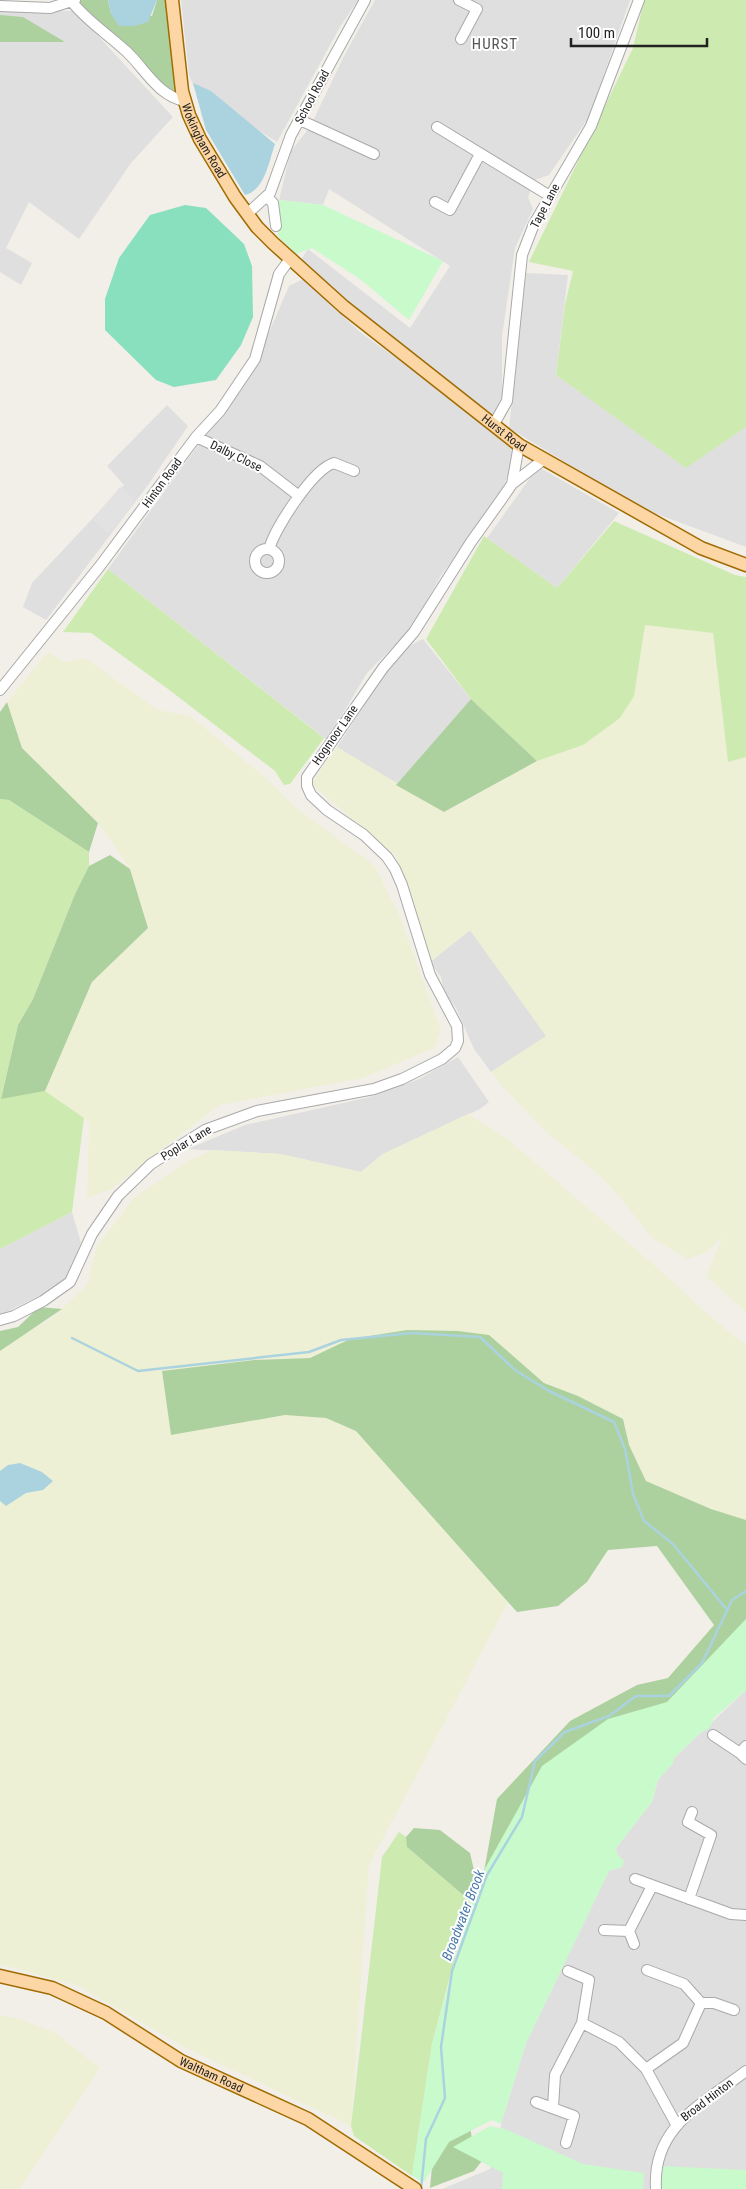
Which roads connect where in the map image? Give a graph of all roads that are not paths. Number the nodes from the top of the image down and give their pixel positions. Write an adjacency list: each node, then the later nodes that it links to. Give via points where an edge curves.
1 (172, 0): 8 (main road, Wokingham Road)
2 (365, 0): 9 (street, School Road)
3 (459, 0): 7 (street, via 477,9)
4 (639, 0): 13 (street, Tape Lane, via 591,126)
5 (74, 1): 6 (street, via 50,8); 8 (street, via 80,13 128,52 159,87)
6 (0, 6)
7 (461, 39)
8 (185, 102): 16 (main road, Wokingham Road, via 200,139)
9 (300, 120): 11 (street); 14 (street, School Road)
10 (437, 127): 12 (street)
11 (374, 154)
12 (480, 154): 13 (street); 15 (street, via 450,210)
13 (550, 196): 19 (street, Tape Lane, via 522,255 507,402)
14 (267, 197): 16 (street, School Road); 17 (street, via 273,203)
15 (435, 202)
16 (247, 214): 18 (main road, Wokingham Road)
17 (276, 226)
18 (290, 259): 19 (main road, Hurst Road, via 364,324); 20 (street, Hinton Road, via 279,274 255,359 220,411)
19 (494, 424): 21 (main road, Hurst Road)
20 (196, 437): 25 (street, Dalby Close, via 260,466); 28 (street, Hinton Road, via 100,566)
21 (519, 445): 22 (main road, Hurst Road); 24 (street, Hogmoor Lane)
22 (543, 460): 24 (street, Hogmoor Lane); 27 (main road, Hurst Road, via 701,548)
23 (354, 471): 25 (street, via 339,464 328,464)
24 (512, 484): 29 (street, Hogmoor Lane, via 414,632 384,668 306,781 311,795 364,835 387,857 395,870 437,991 454,1019)
25 (299, 496): 26 (street, via 276,531)
26 (269, 549)
27 (746, 566)
28 (0, 690)
29 (458, 1041): 30 (street, Poplar Lane, via 442,1059 374,1089 257,1111 204,1130 151,1164 118,1196 92,1234 70,1282 43,1301)
30 (0, 1320)
31 (713, 1736): 32 (street)
32 (744, 1753)
33 (690, 1817): 35 (street)
34 (717, 1825): 35 (street)
35 (711, 1835): 38 (street)
36 (635, 1879): 37 (street)
37 (652, 1886): 38 (street); 41 (street)
38 (689, 1899): 39 (street, via 731,1914)
39 (746, 1915)
40 (604, 1930): 41 (street)
41 (628, 1931): 42 (street)
42 (634, 1944)
43 (647, 1970): 46 (street, via 684,1984)
44 (568, 1971): 48 (street, via 589,1980)
45 (0, 1976): 55 (main road, Waltham Road, via 52,1988 106,2013 181,2061 308,2119)
46 (700, 2003): 47 (street); 49 (street, via 683,2043)
47 (734, 2010)
48 (582, 2023): 49 (street, via 619,2042); 52 (street, via 555,2074)
49 (646, 2069): 53 (street)
50 (746, 2071): 53 (street, Broad Hinton)
51 (536, 2102): 52 (street)
52 (553, 2108): 54 (street, via 574,2116)
53 (676, 2124): 56 (street, Broad Hinton, via 658,2160)
54 (566, 2143)
55 (415, 2189)
56 (656, 2189)

